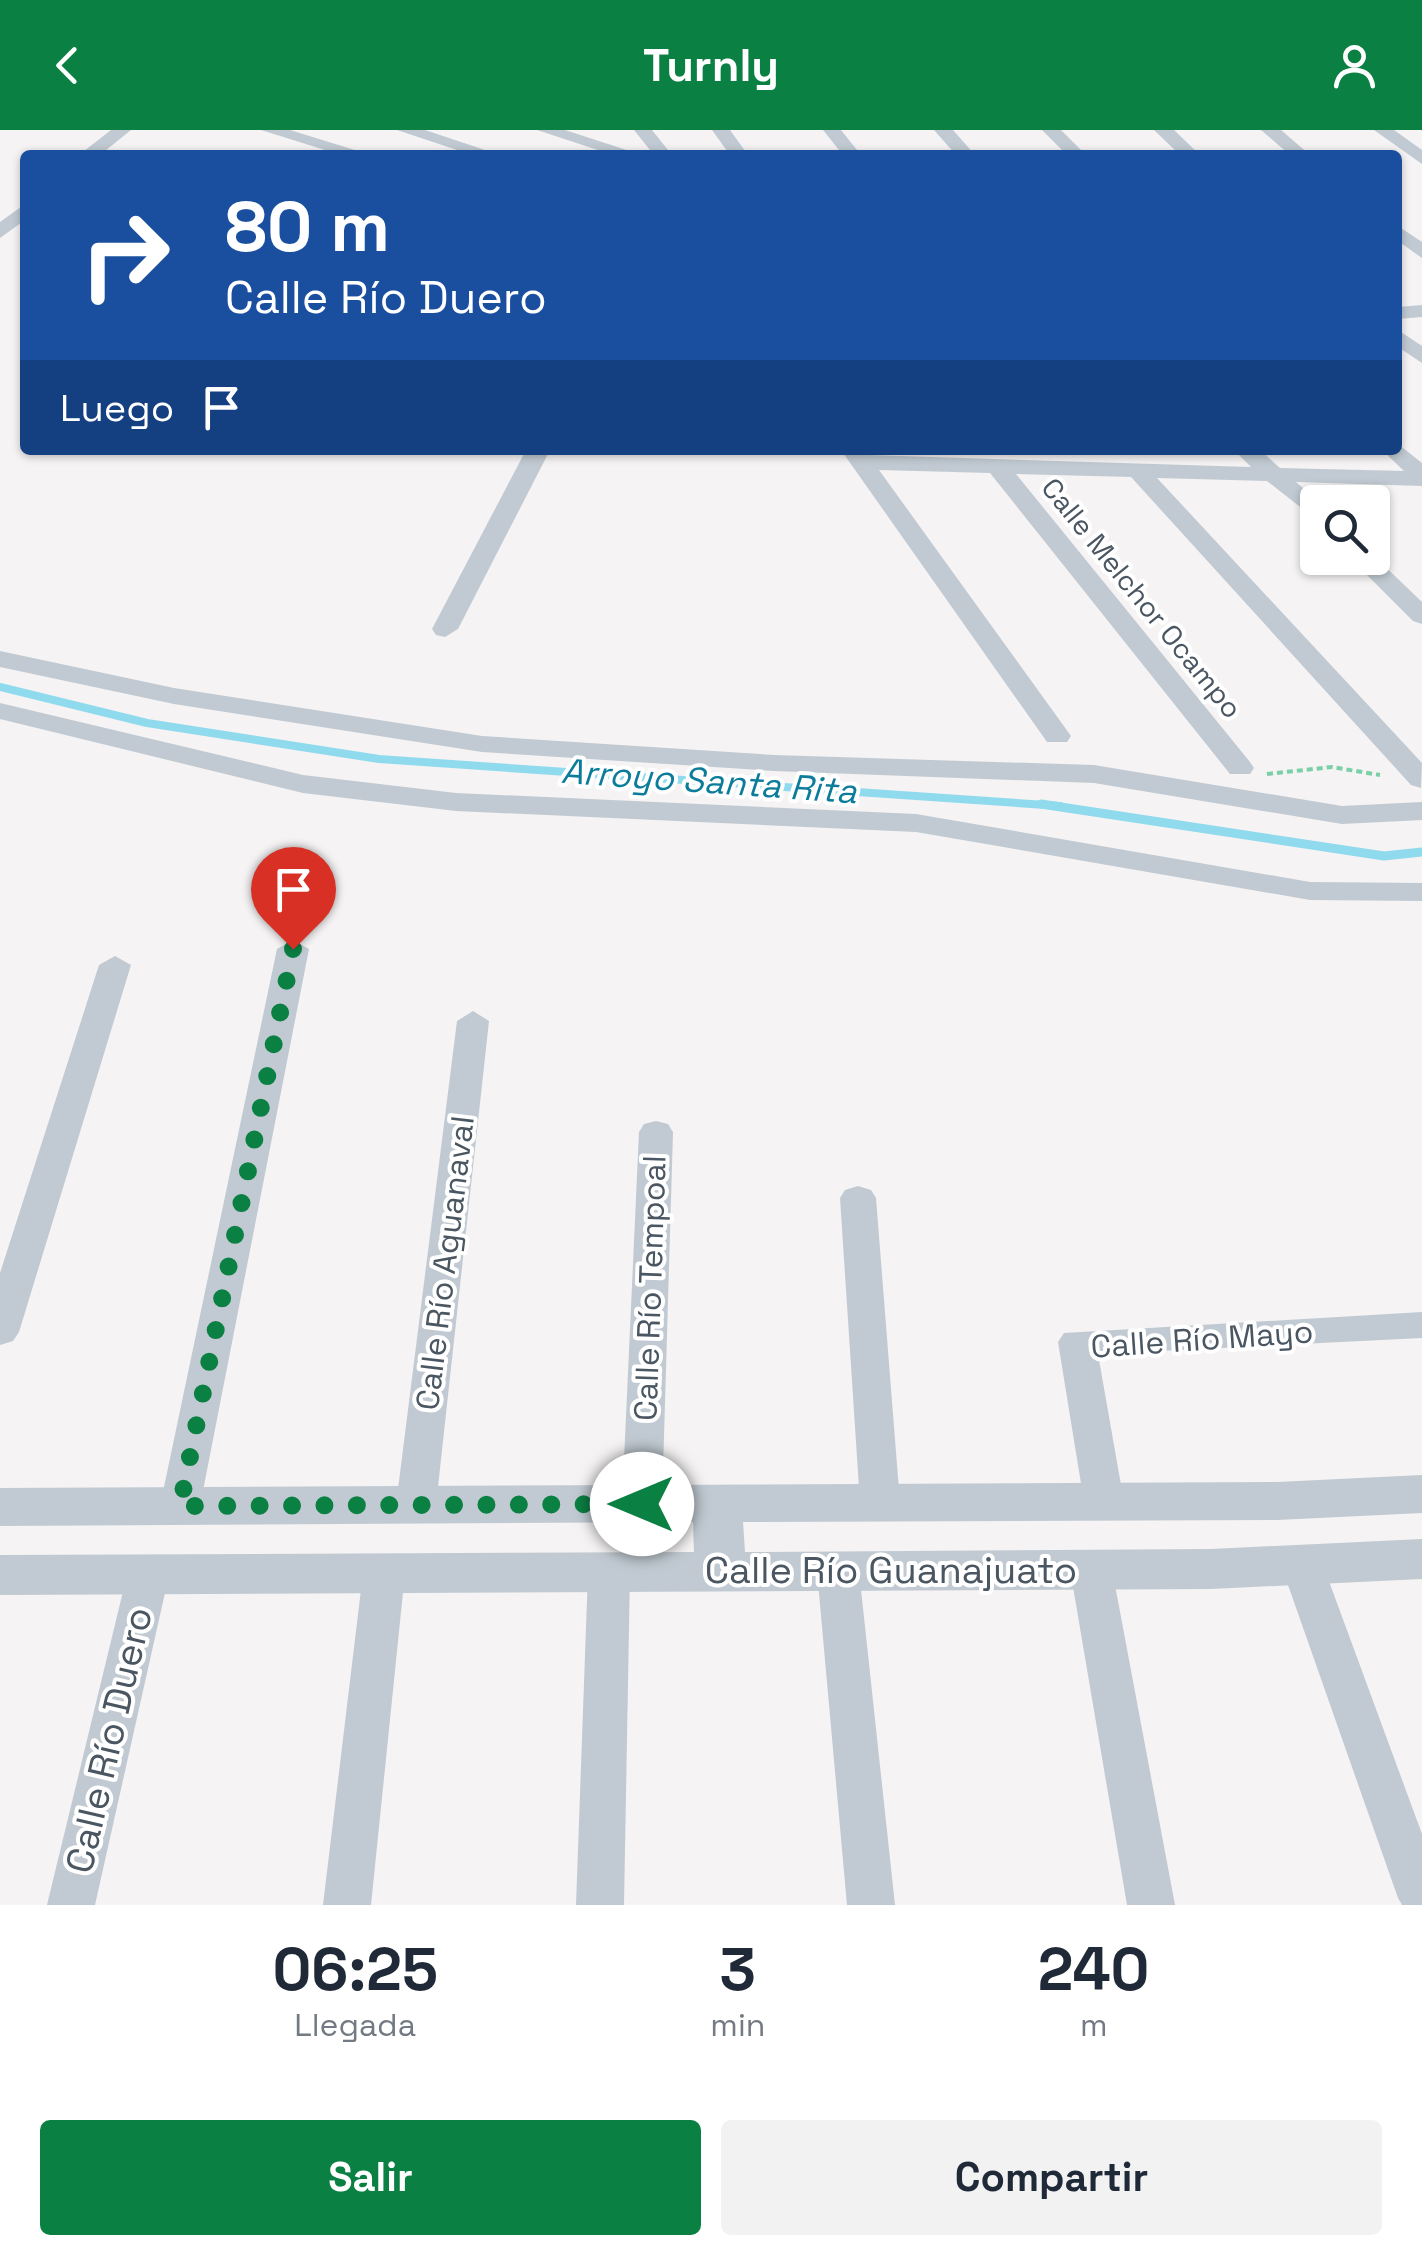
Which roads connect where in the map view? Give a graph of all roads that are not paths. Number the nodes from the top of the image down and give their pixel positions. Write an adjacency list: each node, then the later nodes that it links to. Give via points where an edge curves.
1 (122, 130): 12 (street)
2 (270, 130): 13 (street)
3 (406, 130): 14 (street)
4 (546, 130): 15 (street)
5 (643, 130): 16 (street)
6 (832, 130): 17 (street)
7 (943, 130): 18 (street)
8 (1051, 130): 19 (street)
9 (1163, 130): 20 (street)
10 (1270, 130): 21 (street)
11 (1384, 130): 22 (street)
12 (95, 150)
13 (344, 150)
14 (474, 150)
15 (616, 150)
16 (659, 150)
17 (848, 150)
18 (961, 150)
19 (1072, 150)
20 (1185, 150)
21 (1296, 150)
22 (1422, 159)
23 (20, 214): 24 (street)
24 (0, 232)
25 (1402, 235): 26 (street)
26 (1422, 252)
27 (1402, 340): 28 (street)
28 (1422, 357)
29 (535, 455): 42 (street)
30 (1103, 455): 36 (street)
31 (1252, 455): 37 (street)
32 (1399, 455): 38 (street)
33 (857, 456): 34 (street); 45 (street)
34 (960, 458): 35 (street)
35 (997, 466): 36 (street); 46 (street, Calle Melchor Ocampo)
36 (1125, 470): 37 (street); 47 (street)
37 (1278, 475): 38 (street); 39 (street)
38 (1422, 477)
39 (1300, 496)
40 (1380, 575): 41 (street)
41 (1422, 616)
42 (445, 629)
43 (0, 658): 48 (street, via 174,696 482,744 1094,774 1342,815)
44 (0, 711): 49 (street, via 303,784 456,802 916,823 1310,891)
45 (1057, 736)
46 (1240, 768)
47 (1421, 779)
48 (1422, 811)
49 (1422, 892)
50 (293, 949): 64 (street)
51 (115, 965): 56 (street)
52 (473, 1021): 61 (street, Calle Río Aguanaval)
53 (656, 1132): 62 (street, Calle Río Tempoal)
54 (858, 1198): 58 (street)
55 (1422, 1325): 59 (street, Calle Río Mayo, via 1077,1342)
56 (0, 1332)
57 (1422, 1494): 59 (street, Calle Río Guanajuato)
58 (880, 1502): 59 (street, Calle Río Guanajuato); 60 (street, Calle Río Guanajuato)
59 (1104, 1502)
60 (717, 1503): 62 (street, Calle Río Guanajuato); 70 (street)
61 (416, 1504): 62 (street, Calle Río Guanajuato); 64 (street, Calle Río Guanajuato)
62 (642, 1504)
63 (0, 1506): 64 (street, Calle Río Guanajuato)
64 (180, 1506)
65 (1422, 1558): 66 (street, Calle Río Guanajuato)
66 (1302, 1564): 67 (street, Calle Río Guanajuato); 74 (street)
67 (1091, 1569): 68 (street, Calle Río Guanajuato); 79 (street)
68 (838, 1571): 70 (street, Calle Río Guanajuato); 78 (street)
69 (609, 1572): 70 (street, Calle Río Guanajuato); 71 (street, Calle Río Guanajuato); 77 (street)
70 (720, 1572)
71 (384, 1573): 72 (street, Calle Río Guanajuato); 76 (street)
72 (148, 1574): 73 (street, Calle Río Guanajuato); 75 (street, Calle Río Duero)
73 (0, 1576)
74 (1422, 1898)
75 (67, 1903)
76 (347, 1905)
77 (600, 1905)
78 (871, 1905)
79 (1151, 1905)

